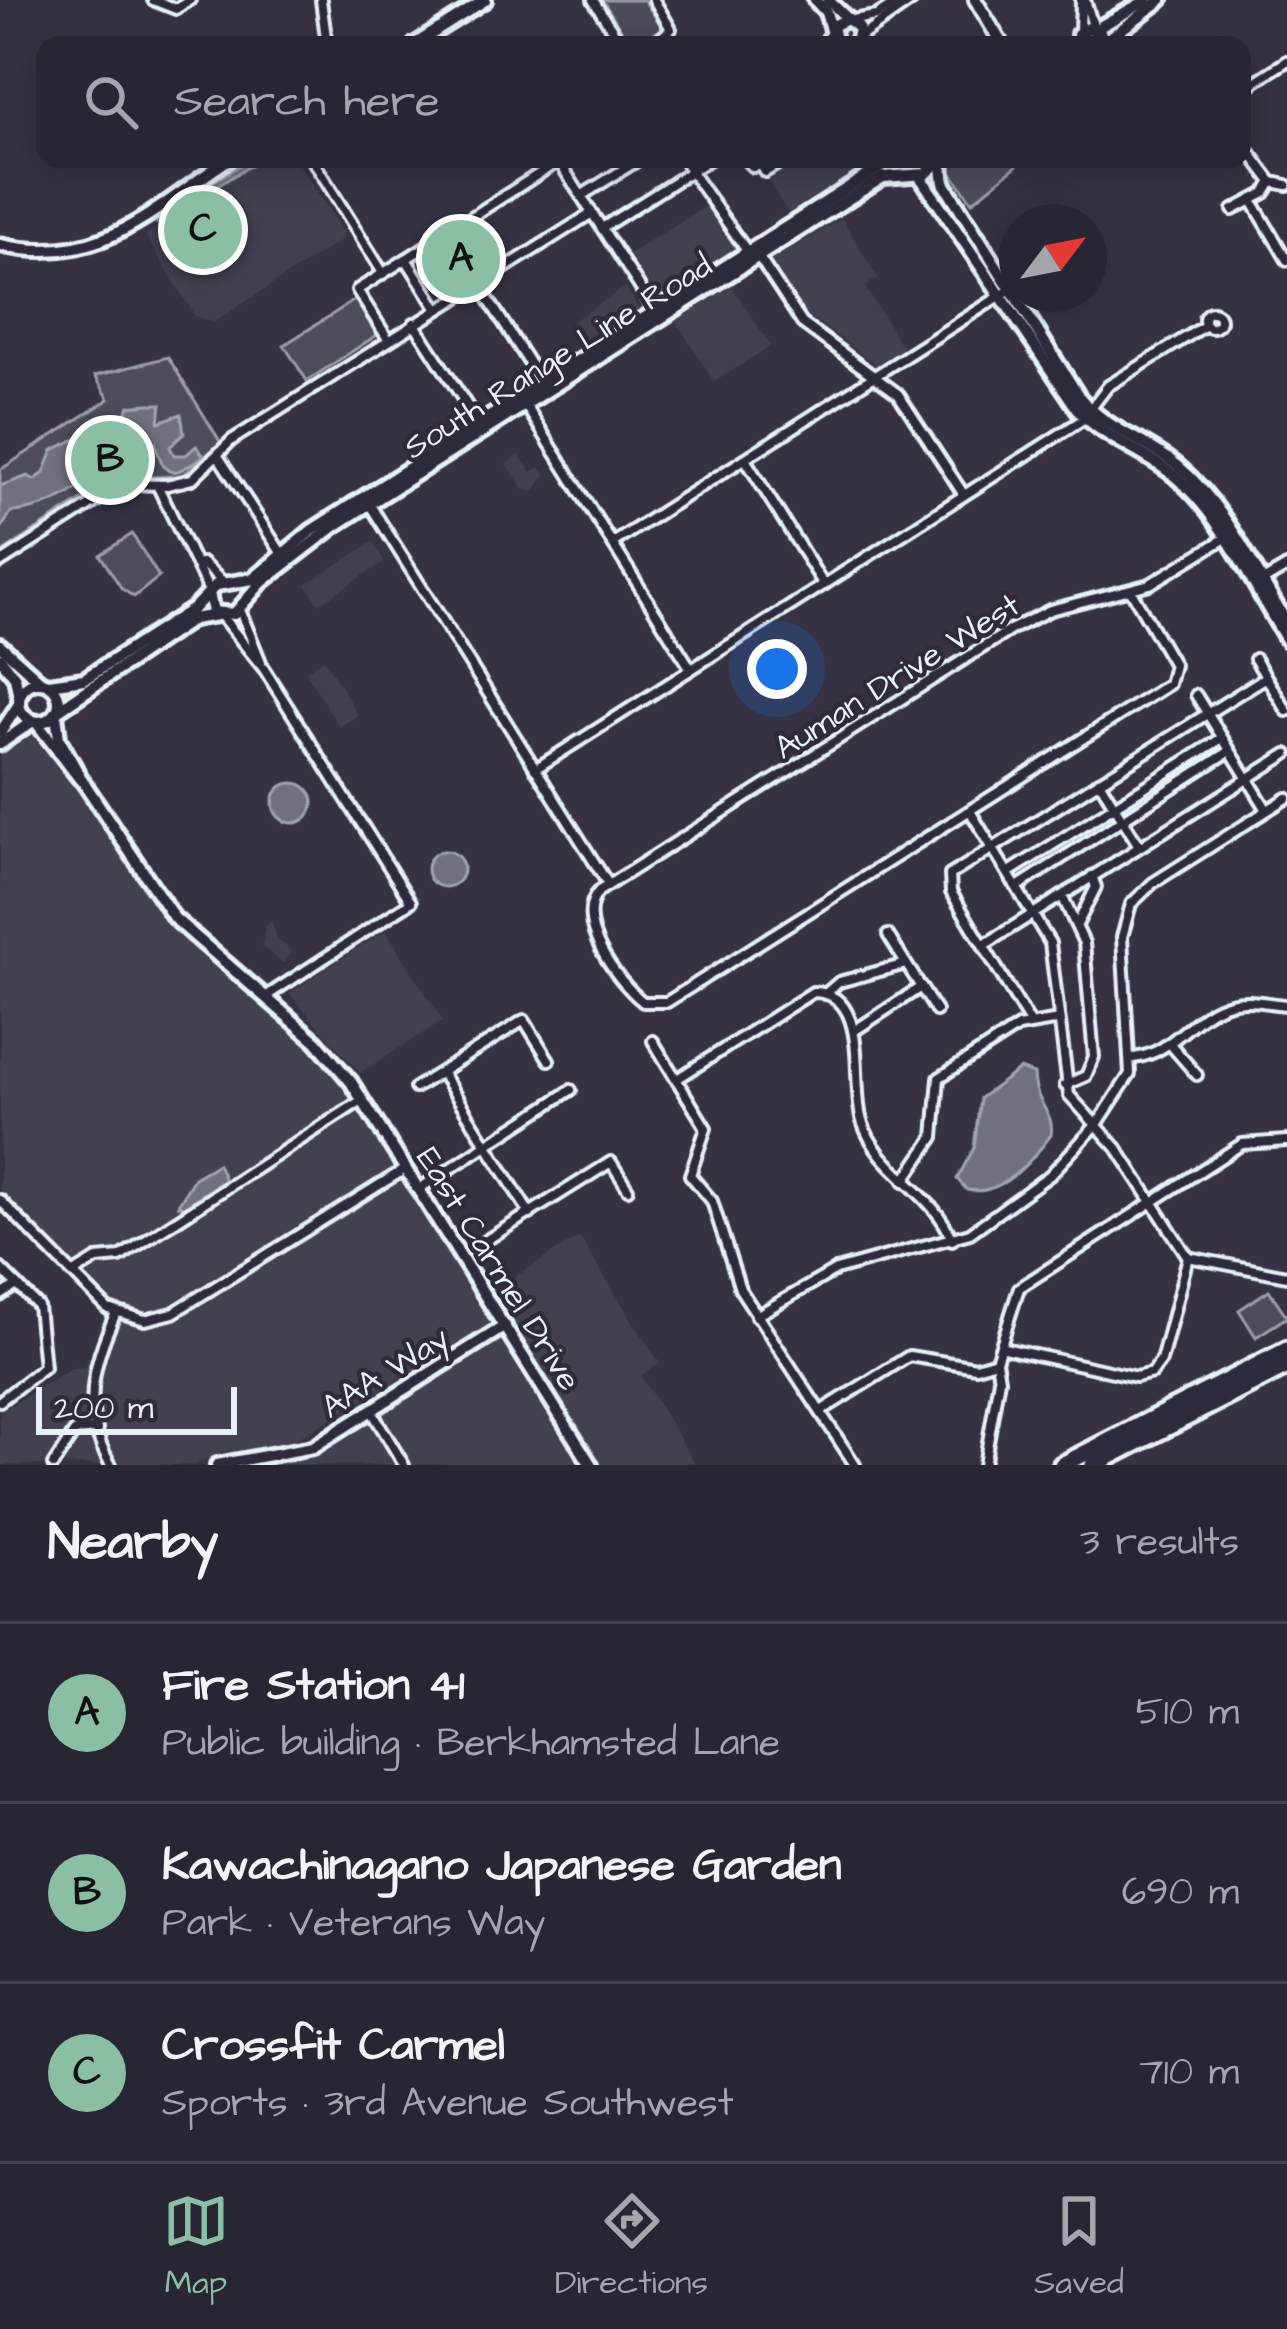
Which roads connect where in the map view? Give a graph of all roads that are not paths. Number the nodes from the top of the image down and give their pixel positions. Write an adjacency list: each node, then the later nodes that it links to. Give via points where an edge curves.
1 (154, 0): 2 (street, via 176,9)
2 (190, 0)
3 (321, 0): 17 (street)
4 (485, 0): 18 (street)
5 (593, 0): 19 (street)
6 (654, 0): 20 (street, via 671,29)
7 (814, 0): 21 (street, via 826,12)
8 (828, 0): 15 (street)
9 (901, 0): 15 (street)
10 (913, 0): 24 (street)
11 (975, 0): 25 (street)
12 (1083, 0): 16 (street); 26 (street)
13 (1147, 0): 16 (street)
14 (1162, 0): 29 (street)
15 (850, 20): 22 (street); 23 (street)
16 (1095, 29): 27 (street); 28 (street)
17 (326, 36)
18 (425, 36)
19 (616, 36)
20 (663, 36)
21 (830, 36)
22 (833, 36)
23 (857, 36)
24 (867, 36)
25 (997, 36)
26 (1077, 36)
27 (1082, 36)
28 (1099, 36)
29 (1114, 36)
30 (1287, 61): 31 (street)
31 (1251, 84)
32 (1251, 154): 45 (street)
33 (216, 168): 52 (street, via 84,249)
34 (318, 168): 57 (street)
35 (546, 168): 54 (street)
36 (563, 168): 47 (street)
37 (626, 168): 47 (street)
38 (696, 168): 51 (street)
39 (878, 168): 53 (street, South Range Line Road)
40 (911, 168): 43 (street)
41 (934, 168): 43 (street, South Range Line Road)
42 (942, 168): 58 (street)
43 (916, 173): 55 (street, South Range Line Road, via 883,177); 59 (street)
44 (694, 176): 53 (street)
45 (1272, 182): 46 (street); 48 (street)
46 (1287, 185)
47 (581, 196): 50 (street)
48 (1252, 201): 49 (street); 56 (street)
49 (1233, 210)
50 (592, 213): 51 (street); 60 (street)
51 (602, 228): 63 (street)
52 (0, 245)
53 (747, 251): 63 (street, South Range Line Road)
54 (406, 259): 57 (street); 62 (street)
55 (760, 259): 68 (street, via 802,323); 70 (street, South Range Line Road)
56 (1287, 260)
57 (383, 273): 67 (street, via 357,290)
58 (999, 277)
59 (999, 280)
60 (478, 283): 62 (street); 69 (street)
61 (999, 296): 68 (street)
62 (437, 308): 65 (street)
63 (655, 311): 69 (street, South Range Line Road)
64 (1021, 312): 71 (street)
65 (414, 322): 67 (street); 72 (street)
66 (1206, 325): 71 (street, via 1108,386)
67 (388, 339): 73 (street)
68 (877, 374): 74 (street); 76 (street, via 907,404)
69 (542, 384): 72 (street, South Range Line Road)
70 (526, 406): 77 (street, South Range Line Road); 79 (street)
71 (1087, 413): 76 (street); 78 (street, via 1182,482); 85 (street, via 1165,456 1198,485)
72 (479, 424): 81 (street, South Range Line Road)
73 (218, 456): 75 (street, via 192,478); 81 (street)
74 (745, 459): 79 (street); 86 (street)
75 (157, 485): 80 (street); 82 (street, via 124,484)
76 (964, 495): 86 (street)
77 (370, 505): 89 (street, South Range Line Road, via 300,550); 111 (street)
78 (1224, 539): 87 (street, Auman Drive West); 92 (street)
79 (613, 543): 97 (street)
80 (189, 549): 84 (street); 88 (street)
81 (282, 554): 84 (street, South Range Line Road, via 250,580)
82 (0, 563)
83 (1287, 566): 85 (street)
84 (226, 582): 88 (street); 89 (street, via 241,594)
85 (1262, 582): 91 (street)
86 (824, 585): 97 (street)
87 (1131, 591): 118 (street, via 1174,665 1169,685); 124 (street, Auman Drive West, via 1031,618)
88 (209, 592): 90 (street); 99 (street, via 84,679)
89 (240, 608): 90 (street); 96 (street)
90 (220, 616): 96 (street); 103 (street, via 194,619)
91 (1287, 623)
92 (1287, 640)
93 (0, 644): 99 (street)
94 (0, 658): 101 (street, via 15,676)
95 (1255, 659): 98 (street)
96 (264, 669): 134 (street, via 411,902)
97 (691, 669): 111 (street)
98 (1266, 677): 102 (street); 104 (street)
99 (45, 683): 101 (street, via 27,685); 103 (street, via 59,699)
100 (1196, 695): 104 (street)
101 (19, 700): 105 (street); 106 (street)
102 (1287, 711)
103 (56, 712): 105 (street); 112 (street, East Carmel Drive, via 57,734)
104 (1207, 714): 107 (street); 114 (street)
105 (34, 722): 108 (street); 112 (street, East Carmel Drive)
106 (0, 733)
107 (1222, 738): 109 (street); 116 (street)
108 (0, 744)
109 (1230, 752): 113 (street); 119 (street)
110 (1287, 754): 113 (street)
111 (535, 769): 124 (street)
112 (82, 779): 134 (street, East Carmel Drive, via 174,919)
113 (1247, 779): 117 (street); 120 (street)
114 (1099, 781): 116 (street); 121 (street)
115 (1287, 798): 117 (street)
116 (1114, 806): 119 (street); 122 (street)
117 (1267, 811): 142 (street, via 1153,883 1127,910 1122,937)
118 (970, 812): 121 (street); 124 (street, via 663,1004 638,999 592,931 588,907)
119 (1123, 819): 120 (street); 125 (street)
120 (1139, 847): 123 (street)
121 (992, 848): 122 (street); 130 (street, via 948,880)
122 (1008, 873): 125 (street)
123 (1092, 876): 126 (street); 128 (street, via 1096,887)
124 (608, 884)
125 (1017, 887): 127 (street)
126 (1061, 896): 127 (street); 128 (street)
127 (1033, 914): 130 (street); 137 (street, via 1050,943)
128 (1078, 922): 147 (street, via 1094,1057 1086,1076)
129 (888, 935): 131 (street)
130 (984, 945): 138 (street)
131 (906, 964): 132 (street); 133 (street, via 838,982)
132 (921, 987): 136 (street); 139 (street)
133 (824, 994): 139 (street); 146 (street, via 813,992)
134 (266, 997): 150 (street, East Carmel Drive, via 316,1041)
135 (1287, 1005): 141 (street, via 1216,1007)
136 (936, 1011)
137 (1059, 1020): 138 (street); 147 (street)
138 (1030, 1023): 155 (street, via 939,1078 934,1137)
139 (854, 1031): 155 (street, via 863,1125)
140 (652, 1041): 146 (street)
141 (1170, 1044): 142 (street); 145 (street)
142 (1133, 1058): 151 (street, via 1124,1090)
143 (549, 1060): 144 (street, via 524,1020)
144 (440, 1072): 148 (street); 153 (street)
145 (1197, 1075)
146 (677, 1079): 170 (street, via 706,1128 690,1175 712,1201 732,1276)
147 (1065, 1085): 151 (street)
148 (415, 1088)
149 (572, 1090): 153 (street)
150 (360, 1100): 154 (street, East Carmel Drive); 165 (street, via 120,1257 97,1259)
151 (1098, 1123): 159 (street); 161 (street, via 1035,1190)
152 (1287, 1142): 159 (street, via 1242,1144)
153 (486, 1144): 156 (street); 160 (street)
154 (406, 1169): 156 (street, East Carmel Drive); 169 (street, via 172,1313 145,1321)
155 (904, 1181): 161 (street, via 940,1213)
156 (419, 1189): 171 (street, East Carmel Drive)
157 (628, 1189): 160 (street, via 611,1162)
158 (0, 1200): 165 (street)
159 (1152, 1201): 163 (street); 172 (street, via 1019,1288)
160 (530, 1214): 162 (street)
161 (952, 1240): 170 (street, via 836,1270)
162 (477, 1246)
163 (1188, 1257): 166 (street); 172 (street, via 1152,1373 1136,1377)
164 (0, 1268): 167 (street)
165 (74, 1274): 169 (street)
166 (1287, 1276)
167 (17, 1285): 168 (street); 176 (street, via 38,1306 40,1374)
168 (0, 1296)
169 (116, 1313): 179 (street, via 92,1366)
170 (757, 1316): 178 (street)
171 (505, 1326): 177 (street, AAA Way); 185 (street, East Carmel Drive)
172 (1004, 1348): 174 (street)
173 (1287, 1349): 175 (highway)
174 (996, 1361): 178 (street, via 976,1367 909,1356); 187 (street)
175 (1280, 1366): 180 (highway)
176 (0, 1401)
177 (371, 1410): 183 (street, AAA Way, via 303,1451); 184 (street)
178 (821, 1411): 186 (street)
179 (97, 1429): 181 (street, via 75,1432); 182 (street)
180 (1119, 1444): 188 (highway); 189 (highway); 190 (highway)
181 (53, 1465)
182 (111, 1465)
183 (217, 1465)
184 (404, 1465)
185 (591, 1465)
186 (855, 1465)
187 (985, 1465)
188 (1048, 1465)
189 (1062, 1465)
190 (1094, 1465)

